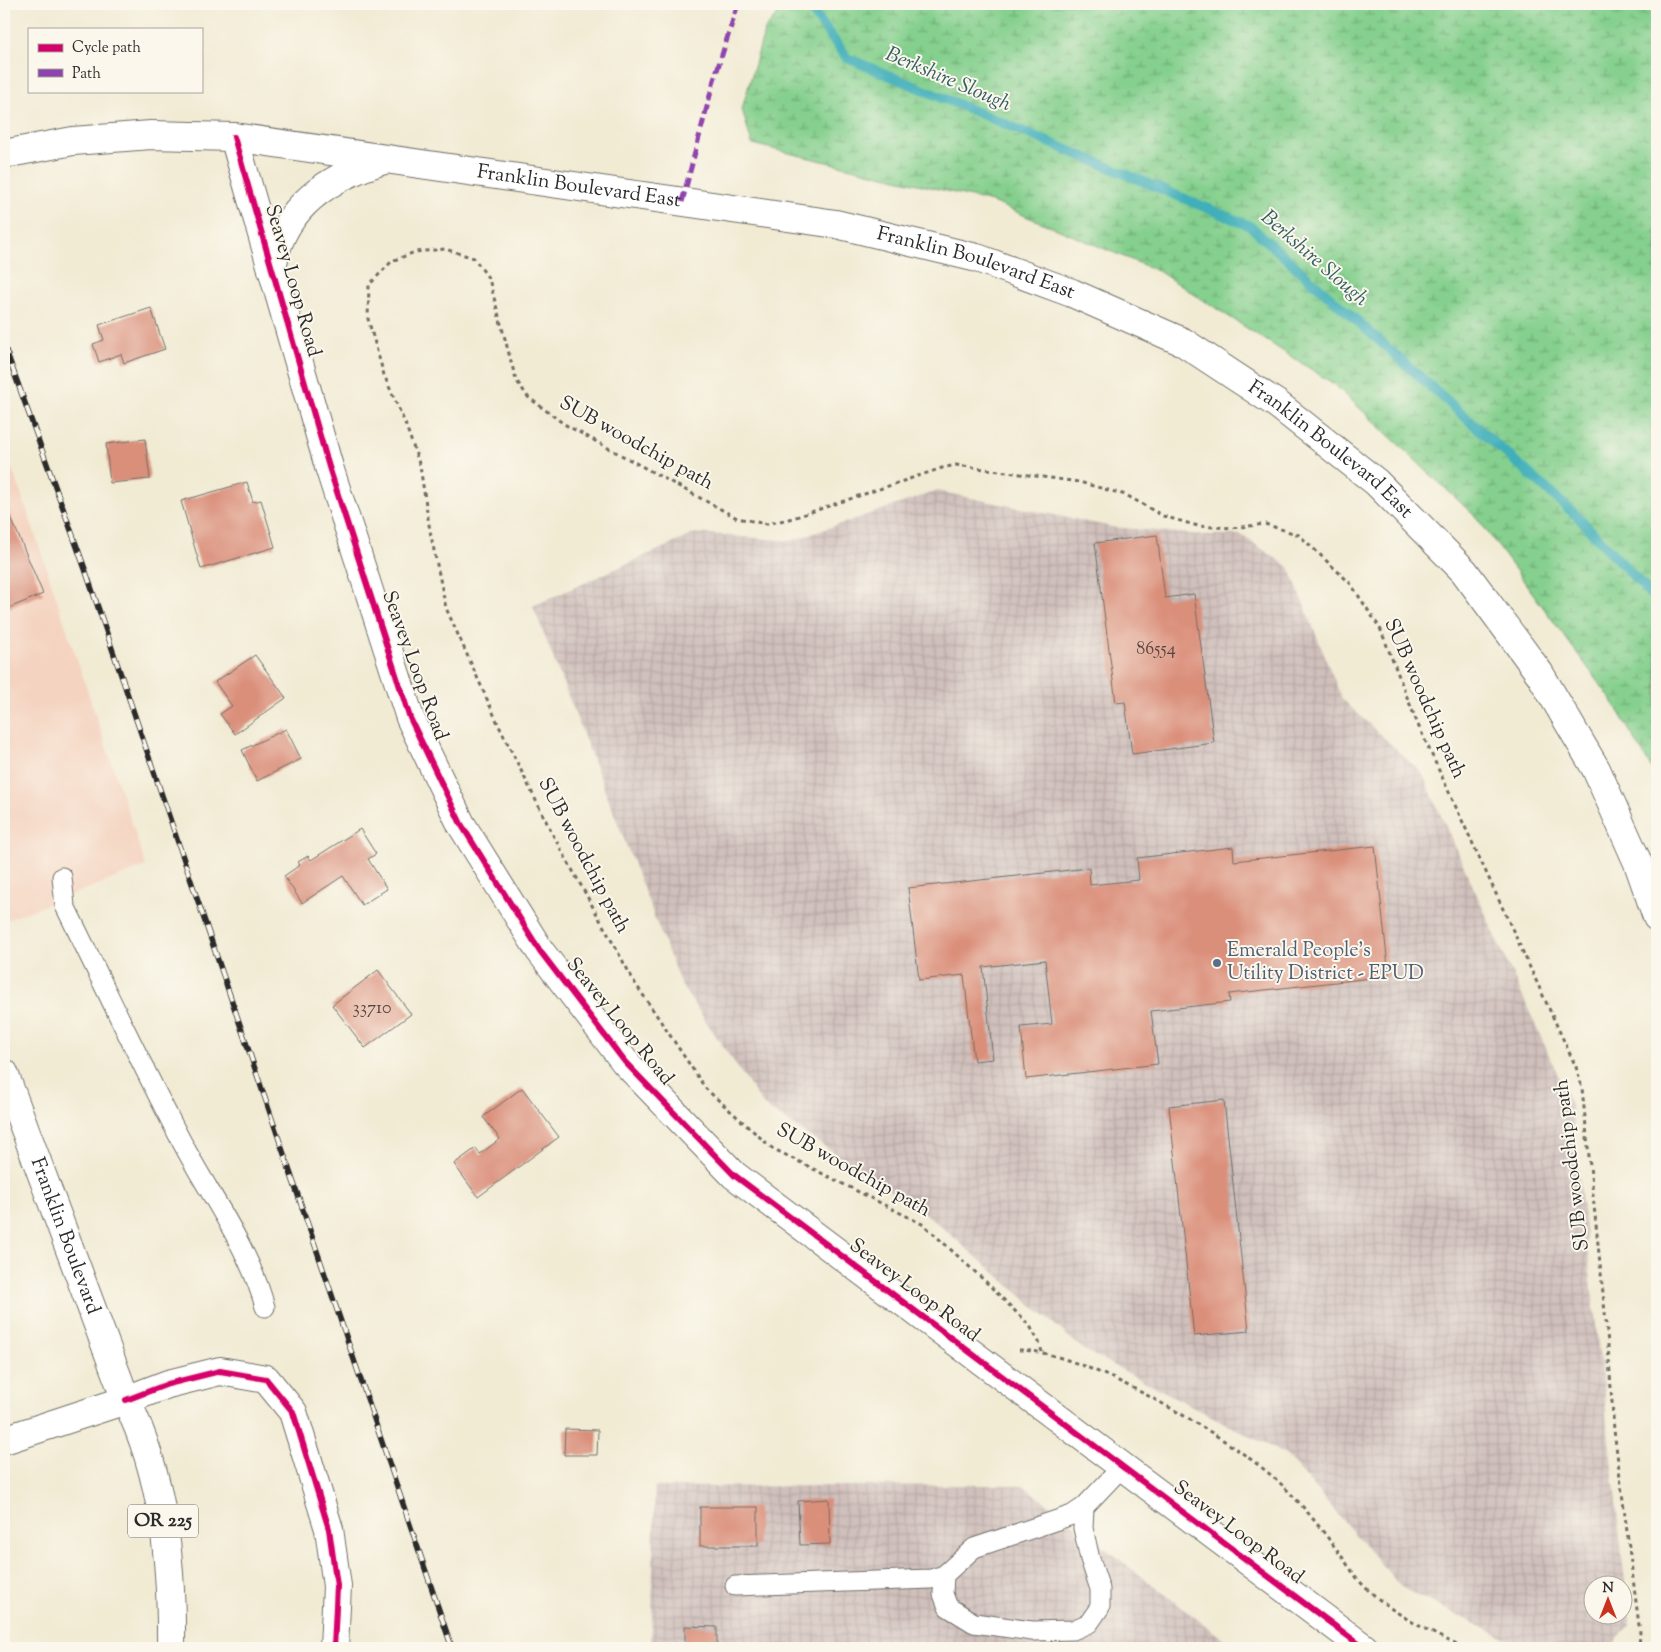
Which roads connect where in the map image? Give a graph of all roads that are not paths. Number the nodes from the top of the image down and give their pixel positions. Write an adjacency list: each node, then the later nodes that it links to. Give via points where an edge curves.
1 (234, 137): 2 (main road, Franklin Boulevard East, via 151,135 73,141); 3 (main road, Franklin Boulevard East); 4 (main road, Seavey Loop Road)
2 (4, 154)
3 (387, 159): 4 (main road, via 346,174 316,191 291,218 274,252); 6 (main road, Franklin Boulevard East, via 836,224 977,258 1072,292 1183,342 1277,404 1376,482 1464,571 1540,674 1596,769 1638,862)
4 (272, 269): 11 (main road, Seavey Loop Road, via 330,467 410,718 461,824 540,951 625,1062 734,1175)
5 (62, 877): 8 (lane, via 65,906 185,1148 228,1220 256,1277)
6 (1657, 917)
7 (4, 1073): 9 (main road, Franklin Boulevard)
8 (265, 1307)
9 (126, 1400): 10 (main road); 15 (main road, OR 225, via 141,1432 161,1506 172,1590); 16 (main road, via 168,1384 220,1371 266,1379 293,1412 330,1529 337,1586)
10 (4, 1440)
11 (1122, 1466): 12 (lane); 17 (main road, Seavey Loop Road)
12 (1084, 1508): 13 (lane, via 974,1548); 13 (lane, via 1083,1528 1100,1589 1100,1607 1089,1623 1073,1630 1032,1631 974,1623 948,1607 943,1594)
13 (944, 1575): 14 (lane, via 931,1579)
14 (736, 1586)
15 (171, 1648)
16 (334, 1648)
17 (1364, 1648)

